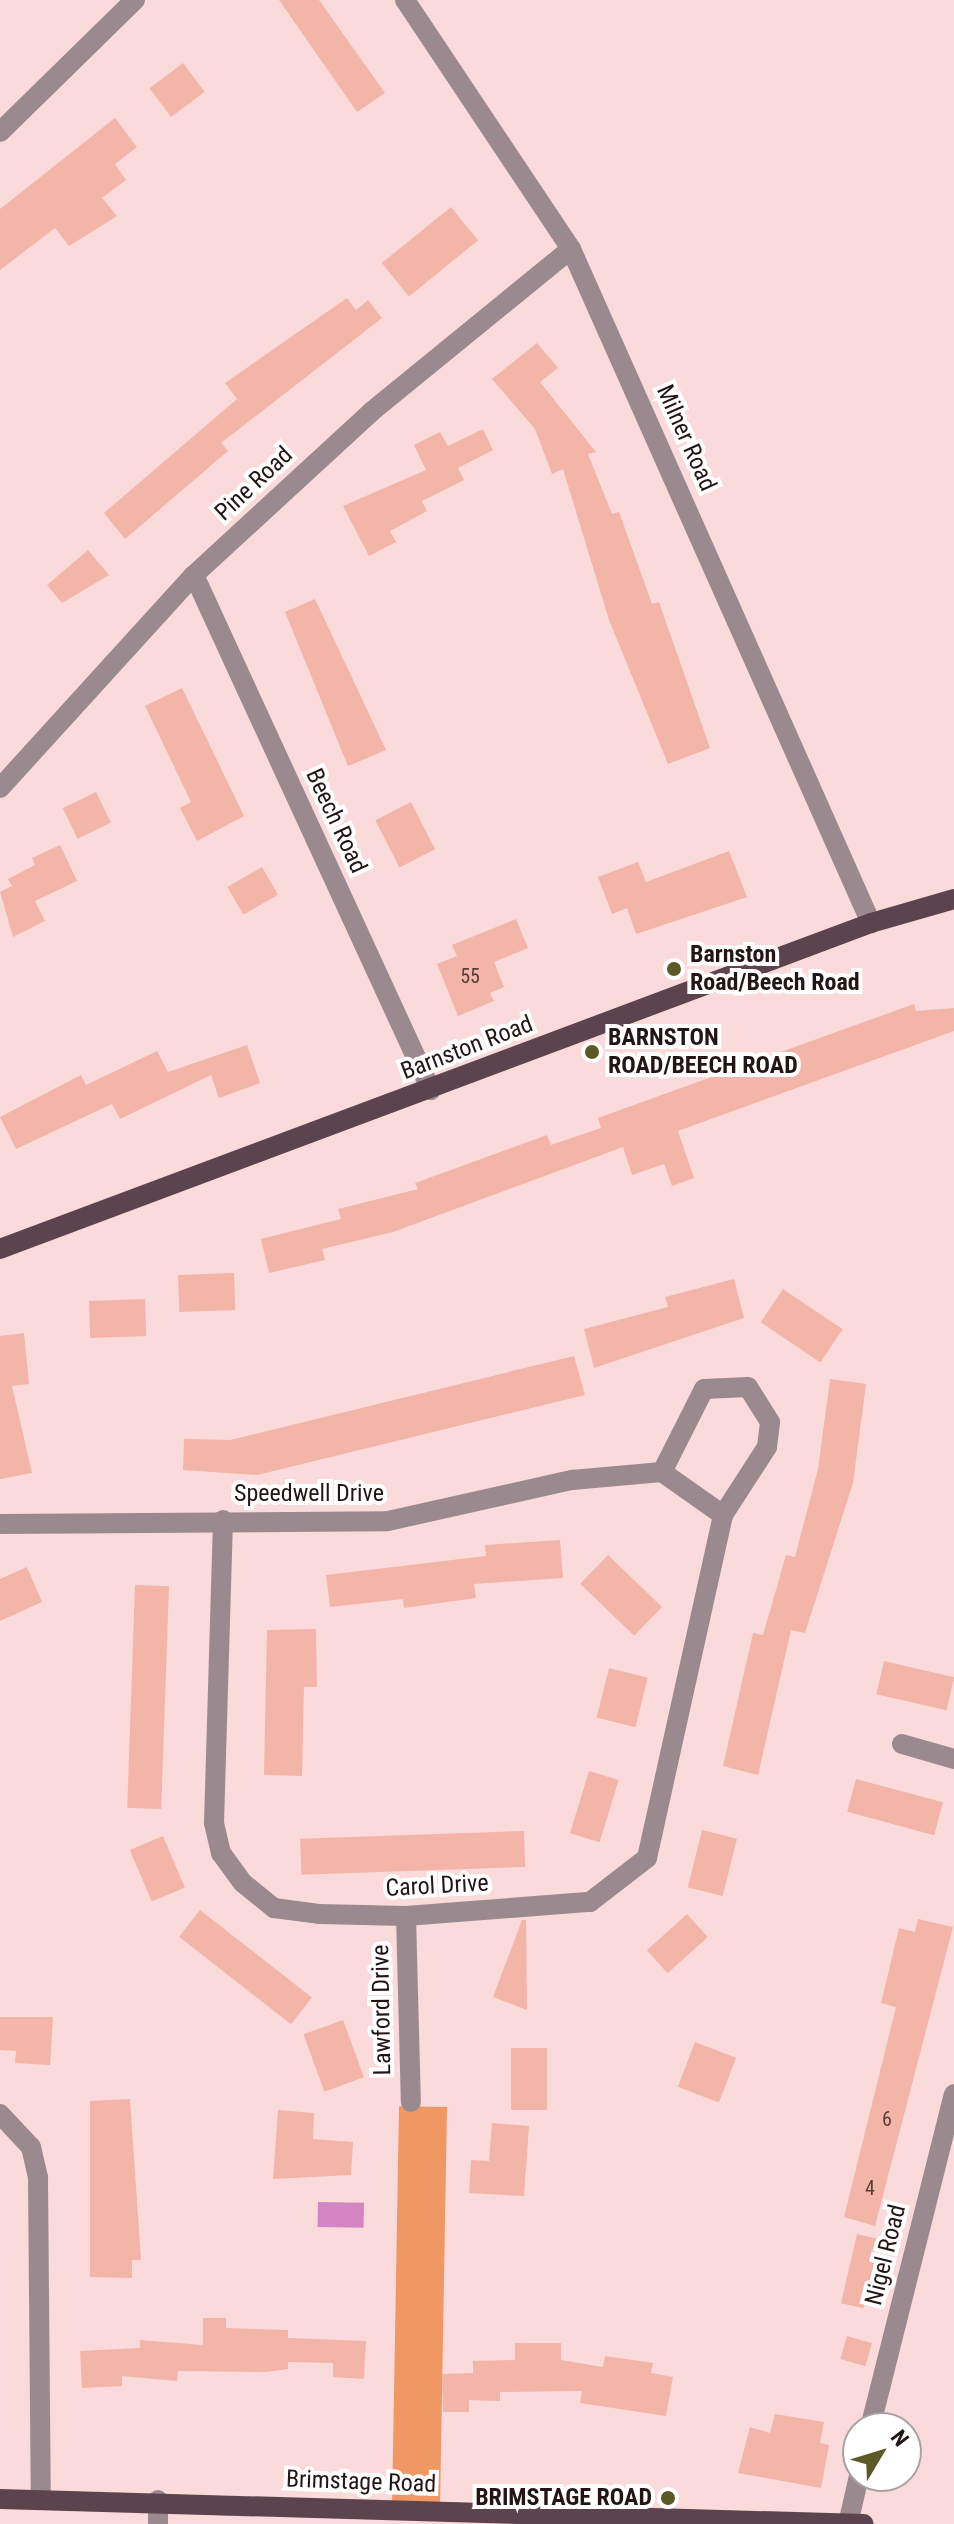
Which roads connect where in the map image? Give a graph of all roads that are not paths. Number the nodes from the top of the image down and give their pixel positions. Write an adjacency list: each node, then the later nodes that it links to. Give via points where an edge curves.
1 (135, 0): 3 (street)
2 (405, 0): 4 (street, Milner Road)
3 (0, 132)
4 (571, 249): 5 (street, Pine Road, via 371,412); 8 (street, Milner Road)
5 (194, 575): 6 (street, Pine Road); 9 (street, Beech Road)
6 (0, 788)
7 (954, 899): 8 (main road, Barnston Road)
8 (871, 923): 9 (main road, Barnston Road)
9 (431, 1090): 10 (main road, Barnston Road)
10 (2, 1244)
11 (662, 1472): 12 (street); 12 (street, via 704,1389 748,1387 770,1422 767,1447); 13 (street, Speedwell Drive, via 572,1480 388,1521)
12 (723, 1515): 17 (street, Carol Drive, via 647,1858 590,1902)
13 (223, 1520): 14 (street, Speedwell Drive); 17 (street, Carol Drive, via 214,1823 221,1853 274,1908)
14 (0, 1524)
15 (902, 1744): 16 (street)
16 (954, 1759)
17 (406, 1916): 19 (street, Lawford Drive)
18 (954, 2094): 21 (street, Nigel Road)
19 (411, 2102)
20 (0, 2114): 24 (street, via 31,2147 38,2178)
21 (874, 2412)
22 (855, 2492): 28 (street)
23 (0, 2499): 24 (main road, Brimstage Road)
24 (41, 2500): 25 (main road, Brimstage Road)
25 (158, 2500): 26 (main road, Brimstage Road); 27 (street)
26 (766, 2523): 28 (main road, Brimstage Road)
27 (158, 2524)
28 (848, 2524): 29 (main road, Brimstage Road)
29 (864, 2524)

